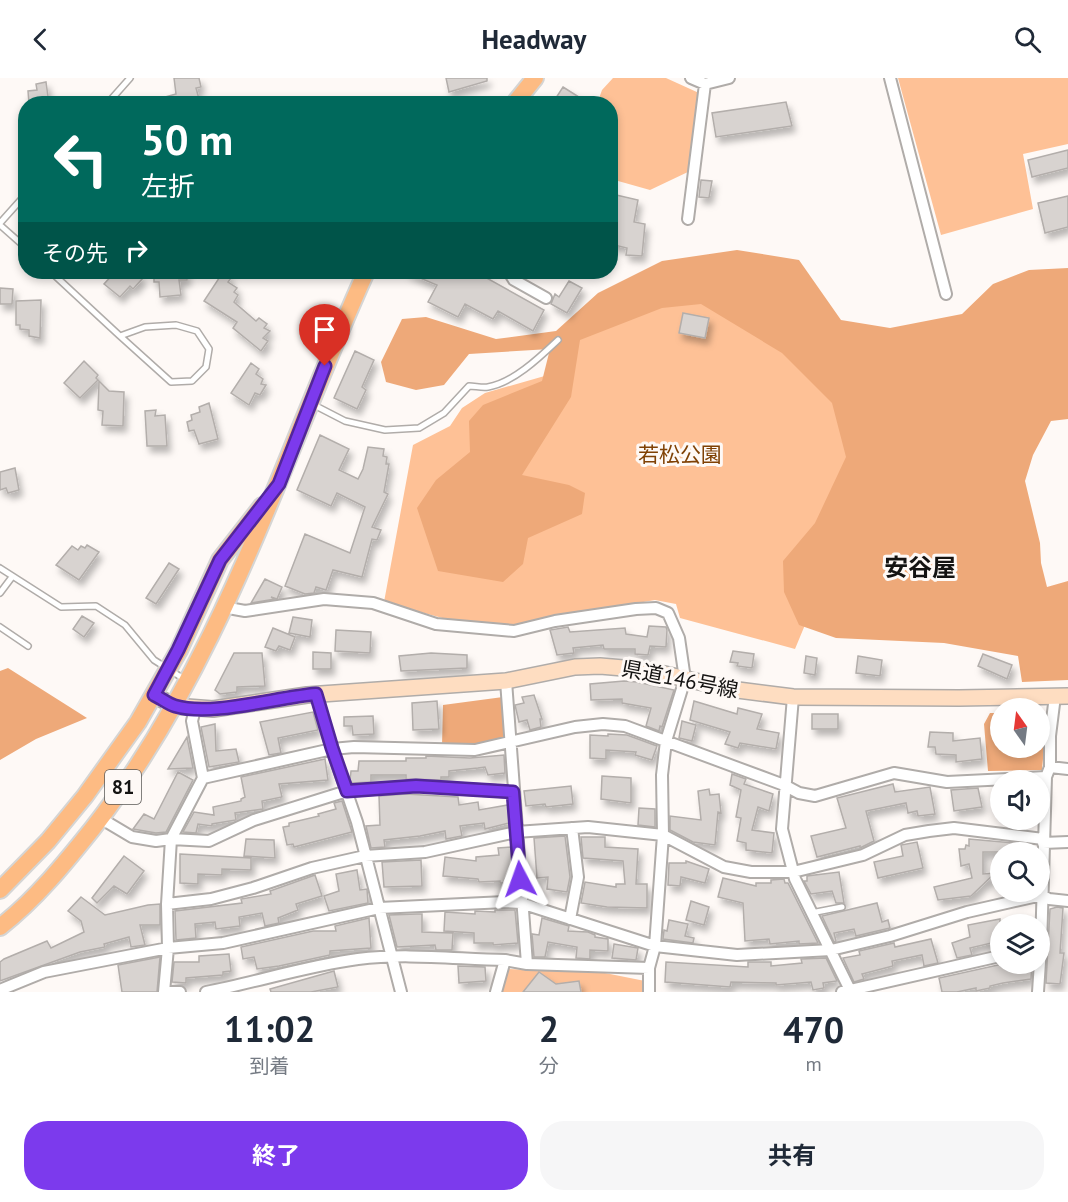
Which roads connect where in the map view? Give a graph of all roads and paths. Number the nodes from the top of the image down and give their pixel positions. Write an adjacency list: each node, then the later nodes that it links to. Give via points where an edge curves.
1 (130, 78): 7 (lane)
2 (535, 78): 8 (main road)
3 (691, 78): 6 (street)
4 (729, 78): 6 (street)
5 (890, 78): 16 (street)
6 (705, 84): 10 (street)
7 (114, 96)
8 (520, 96)
9 (18, 203): 11 (lane)
10 (688, 219)
11 (0, 224): 12 (lane)
12 (18, 241)
13 (59, 279): 18 (lane)
14 (363, 279): 20 (main road, 81)
15 (513, 279): 17 (street)
16 (946, 294)
17 (546, 298)
18 (120, 336): 18 (lane, via 171,382 192,381 206,367 209,348 197,331 176,325 145,327)
19 (558, 340): 20 (lane, via 535,362 509,378 489,387 469,386 444,413 419,428 385,430 345,422)
20 (310, 403): 21 (main road, 81)
21 (279, 484): 25 (main road, 81); 28 (main road, 81, via 220,560)
22 (0, 568): 23 (lane)
23 (12, 577): 24 (lane); 28 (lane, via 61,607 96,606 124,625)
24 (0, 593)
25 (223, 607): 29 (street, via 245,611 324,599 373,603 436,624 514,631 555,621 656,608 668,613 679,638); 30 (main road, 81)
26 (0, 627): 27 (lane)
27 (28, 646)
28 (167, 670): 30 (lane); 33 (main road, 81)
29 (685, 679): 31 (main road, 県道146号線, via 647,670 600,666); 35 (main road, 県道146号線); 39 (street)
30 (188, 681): 36 (main road, 81)
31 (506, 681): 32 (main road, 県道146号線); 38 (street)
32 (316, 694): 37 (main road, 県道146号線); 40 (street)
33 (154, 695): 36 (main road, 県道146号線); 59 (main road, 81, via 86,796)
34 (1061, 696): 35 (main road, 県道146号線); 42 (street, via 1050,736)
35 (793, 697): 46 (street)
36 (174, 706): 37 (main road, 県道146号線); 49 (main road, 81)
37 (195, 709): 44 (street, via 192,721)
38 (510, 741): 39 (street, via 603,724 625,726); 40 (street, via 475,750); 48 (street)
39 (666, 741): 46 (street); 53 (street)
40 (332, 748): 44 (street); 47 (street)
41 (1068, 769): 43 (street)
42 (1048, 770)
43 (1050, 772)
44 (203, 778): 54 (street)
45 (990, 778): 46 (street, via 947,782 894,773 815,796)
46 (784, 785): 58 (street, via 782,829)
47 (347, 791): 48 (street, via 416,786); 54 (street, via 255,820 209,840); 57 (street)
48 (513, 792): 52 (street)
49 (100, 818): 54 (street, via 132,837); 69 (main road, 81, via 50,880)
50 (572, 828): 52 (street); 53 (street); 68 (street, via 578,877)
51 (1044, 830): 55 (street)
52 (516, 832): 57 (street, via 425,852); 63 (street)
53 (663, 835): 58 (street, via 724,867 751,872); 70 (street)
54 (171, 839): 64 (street)
55 (1043, 841): 56 (street); 58 (street, via 954,828 929,831 905,835 862,855)
56 (1068, 842)
57 (365, 856): 64 (street, via 221,896); 66 (street)
58 (793, 872): 67 (street)
59 (0, 890)
60 (1050, 899): 61 (street)
61 (1068, 901)
62 (1011, 902): 72 (street)
63 (521, 903): 66 (street); 68 (street); 76 (street)
64 (167, 904): 71 (street)
65 (842, 907): 67 (lane)
66 (379, 908): 71 (street, via 223,943); 73 (street)
67 (811, 913): 72 (street)
68 (570, 920): 70 (street)
69 (0, 927)
70 (656, 946): 72 (street, via 737,955); 77 (street)
71 (168, 948): 79 (street, via 44,972); 80 (street)
72 (831, 950): 86 (street)
73 (391, 956): 75 (street); 82 (street, via 322,965); 83 (street)
74 (990, 958): 86 (street)
75 (505, 960): 76 (street); 84 (street)
76 (527, 964): 77 (street)
77 (649, 968): 85 (street)
78 (1039, 974): 87 (street)
79 (0, 990)
80 (164, 992): 81 (street)
81 (180, 992)
82 (206, 992)
83 (401, 992)
84 (496, 992)
85 (649, 992)
86 (848, 992)
87 (1038, 992)

